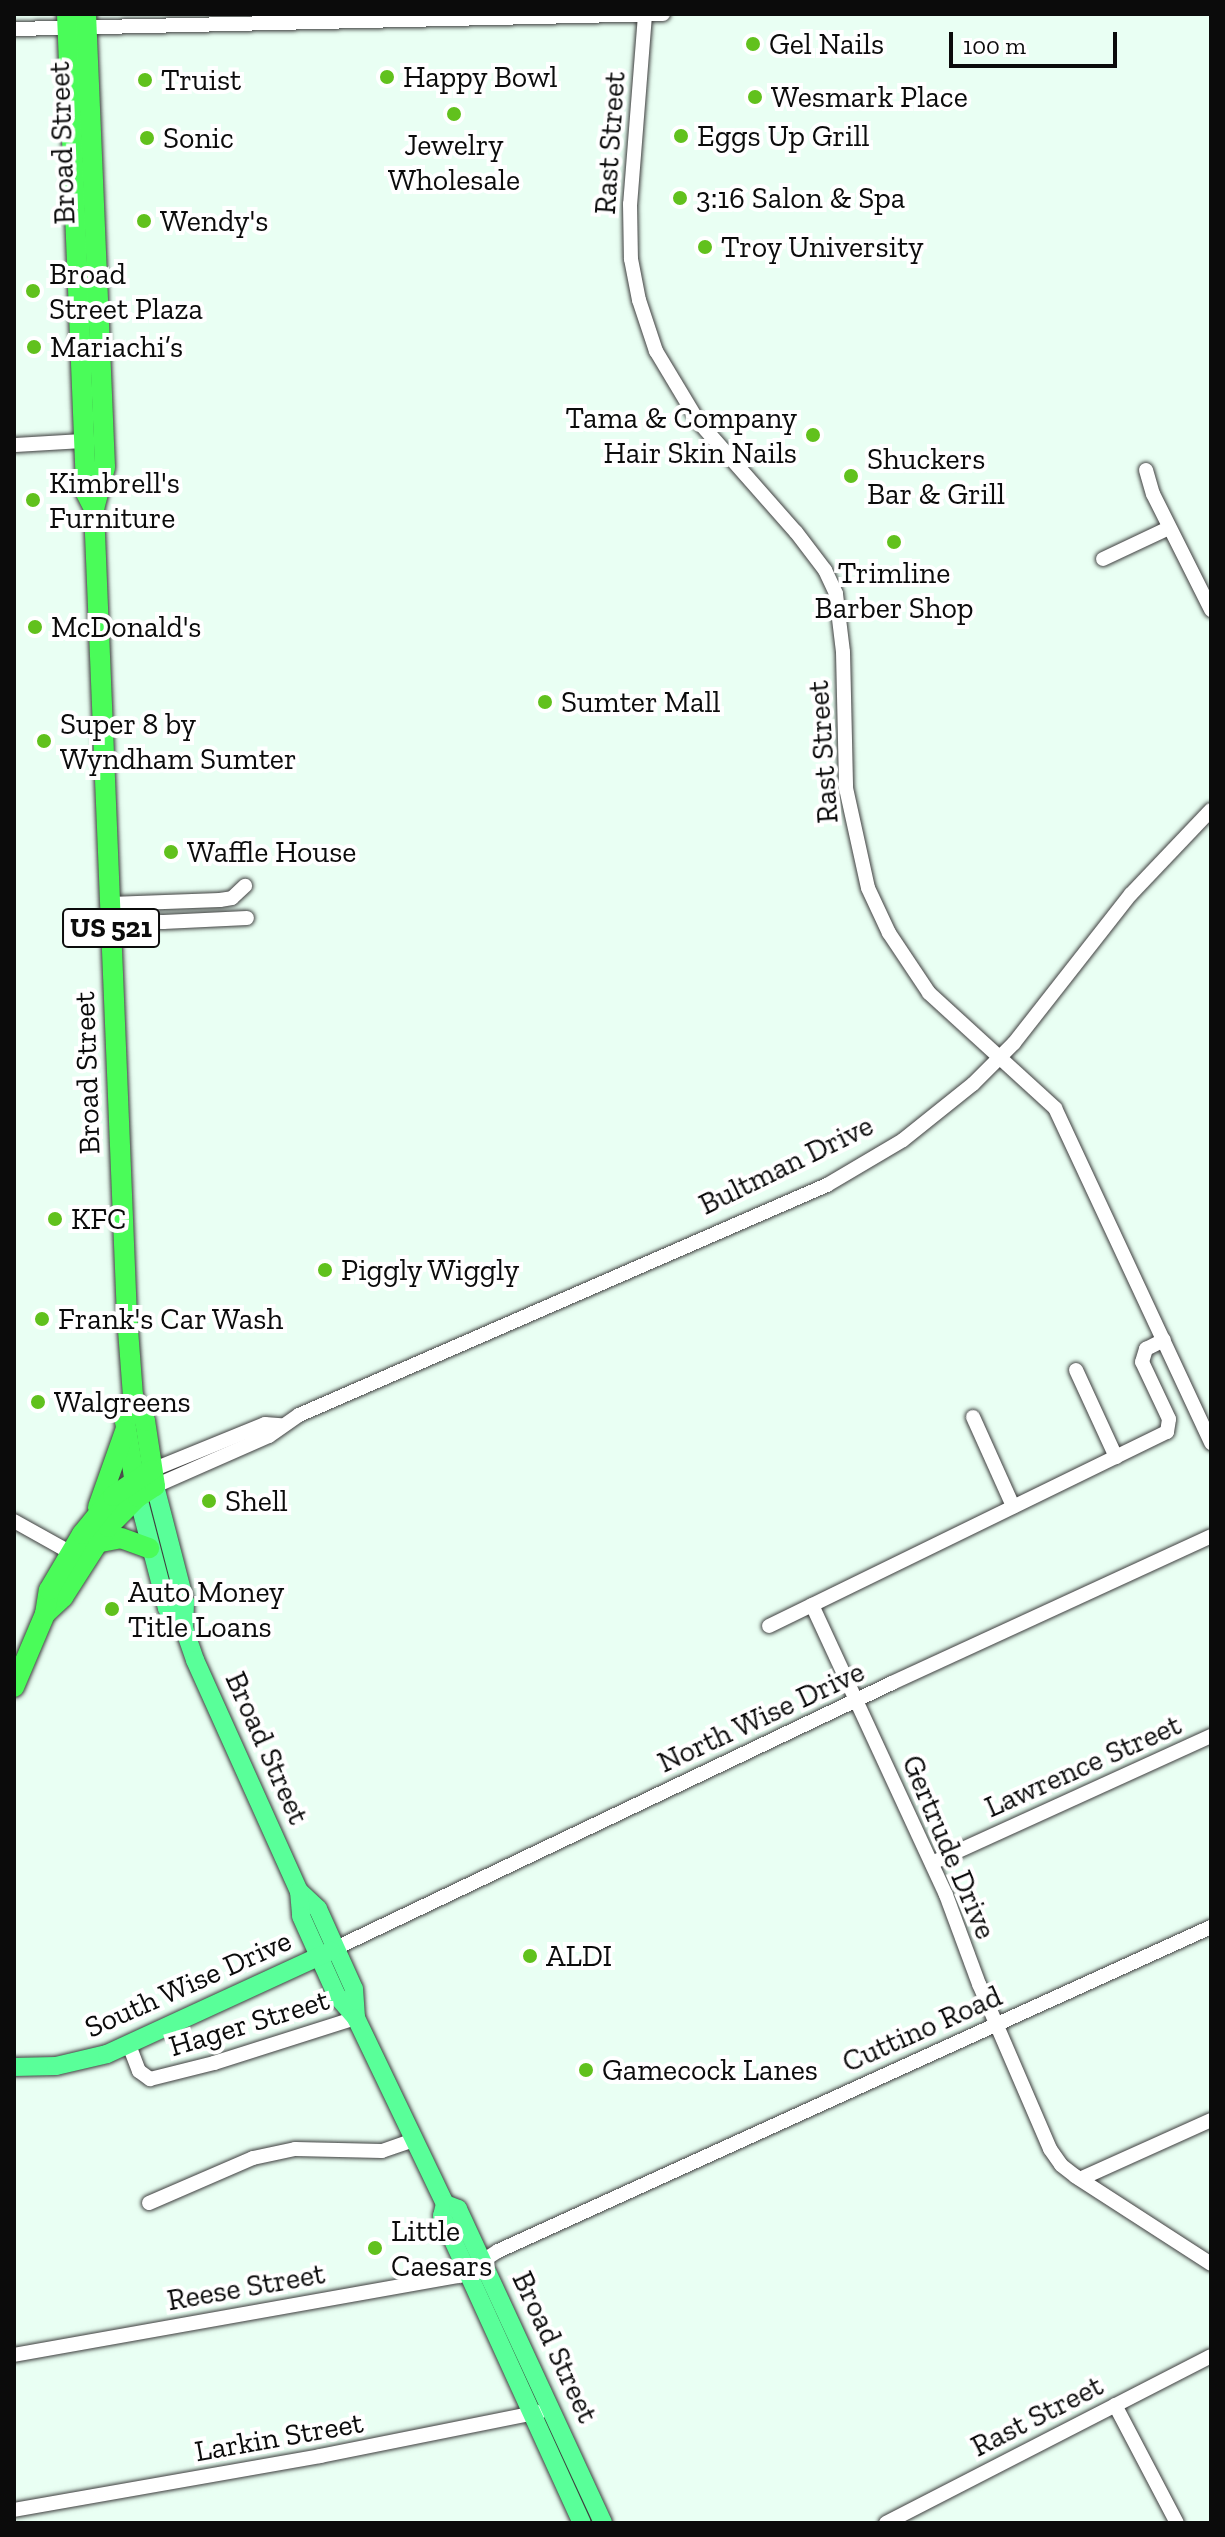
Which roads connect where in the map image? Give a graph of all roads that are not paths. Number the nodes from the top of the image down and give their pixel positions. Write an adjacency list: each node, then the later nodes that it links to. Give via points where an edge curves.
1 (663, 14): 2 (street)
2 (645, 15): 3 (street); 16 (street, Rast Street, via 630,204 631,259 647,326 698,421 826,572 836,594 842,639 846,788 868,888 922,984)
3 (77, 21): 4 (street); 5 (highway, Broad Street / US 521); 8 (highway, Broad Street / US 521, via 105,467)
4 (14, 29)
5 (84, 441): 6 (street); 8 (highway, Broad Street / US 521, via 86,493)
6 (14, 445)
7 (1146, 470): 9 (street)
8 (94, 509): 14 (highway, Broad Street / US 521)
9 (1169, 528): 10 (street); 11 (street)
10 (1103, 559)
11 (1211, 610)
12 (1211, 810): 16 (street, Bultman Drive, via 1131,894)
13 (245, 886): 14 (street, via 232,898)
14 (110, 912): 15 (street, via 163,922); 19 (highway, Broad Street / US 521)
15 (247, 918)
16 (1001, 1056): 17 (street, Rast Street, via 1055,1108); 24 (street, Bultman Drive, via 903,1140 830,1183 281,1425 265,1424)
17 (1164, 1340): 22 (street, Rast Street); 23 (street, via 1146,1349 1142,1362 1169,1427)
18 (1076, 1370): 23 (street)
19 (133, 1396): 21 (highway, Broad Street / US 521); 24 (highway, Broad Street / US 521, via 145,1421)
20 (973, 1417): 25 (street)
21 (126, 1428): 24 (highway, Broad Street); 26 (highway, US 521)
22 (1211, 1443)
23 (1116, 1457): 25 (street)
24 (145, 1483): 26 (highway, Bultman Drive); 29 (main road, Broad Street); 30 (highway, Bultman Drive / US 521); 33 (main road, Broad Street, via 185,1602)
25 (1013, 1506): 31 (street)
26 (95, 1515): 30 (highway, Bultman Drive / US 521)
27 (14, 1521): 30 (street)
28 (1211, 1536): 35 (street, North Wise Drive)
29 (149, 1548): 30 (highway, via 121,1538); 33 (main road, Broad Street, via 167,1608)
30 (84, 1552): 34 (highway, Bultman Drive / US 521, via 63,1597 45,1614)
31 (812, 1605): 32 (street); 35 (street, Gertrude Drive)
32 (769, 1626)
33 (184, 1628): 39 (main road, Broad Street, via 299,1891 301,1916)
34 (14, 1687)
35 (856, 1700): 37 (street, Gertrude Drive); 39 (street, North Wise Drive)
36 (1211, 1736): 37 (street, Lawrence Street)
37 (932, 1863): 41 (street, Gertrude Drive)
38 (1211, 1927): 41 (street, Cuttino Road)
39 (328, 1952): 40 (main road, Broad Street, via 354,1989); 42 (main road, South Wise Drive)
40 (356, 2018): 42 (street, Hager Street, via 150,2079 139,2071); 45 (main road, Broad Street)
41 (996, 2024): 46 (street, Gertrude Drive, via 1050,2149); 49 (street, Cuttino Road)
42 (129, 2045): 43 (main road, South Wise Drive, via 80,2062)
43 (14, 2067)
44 (1211, 2120): 46 (street)
45 (414, 2140): 47 (street, via 382,2151 295,2149 253,2158); 49 (main road, Broad Street, via 445,2204 458,2209)
46 (1080, 2179): 48 (street, Gertrude Drive)
47 (149, 2203)
48 (1211, 2264)
49 (475, 2266): 50 (street, Reese Street, via 456,2276); 53 (main road, Broad Street)
50 (14, 2355)
51 (1211, 2356): 52 (street, Rast Street)
52 (1115, 2405): 57 (street, Rast Street); 58 (street)
53 (542, 2412): 54 (street, Larkin Street); 55 (main road, Broad Street); 56 (main road, Broad Street)
54 (14, 2510)
55 (582, 2523)
56 (603, 2523)
57 (886, 2523)
58 (1177, 2523)

